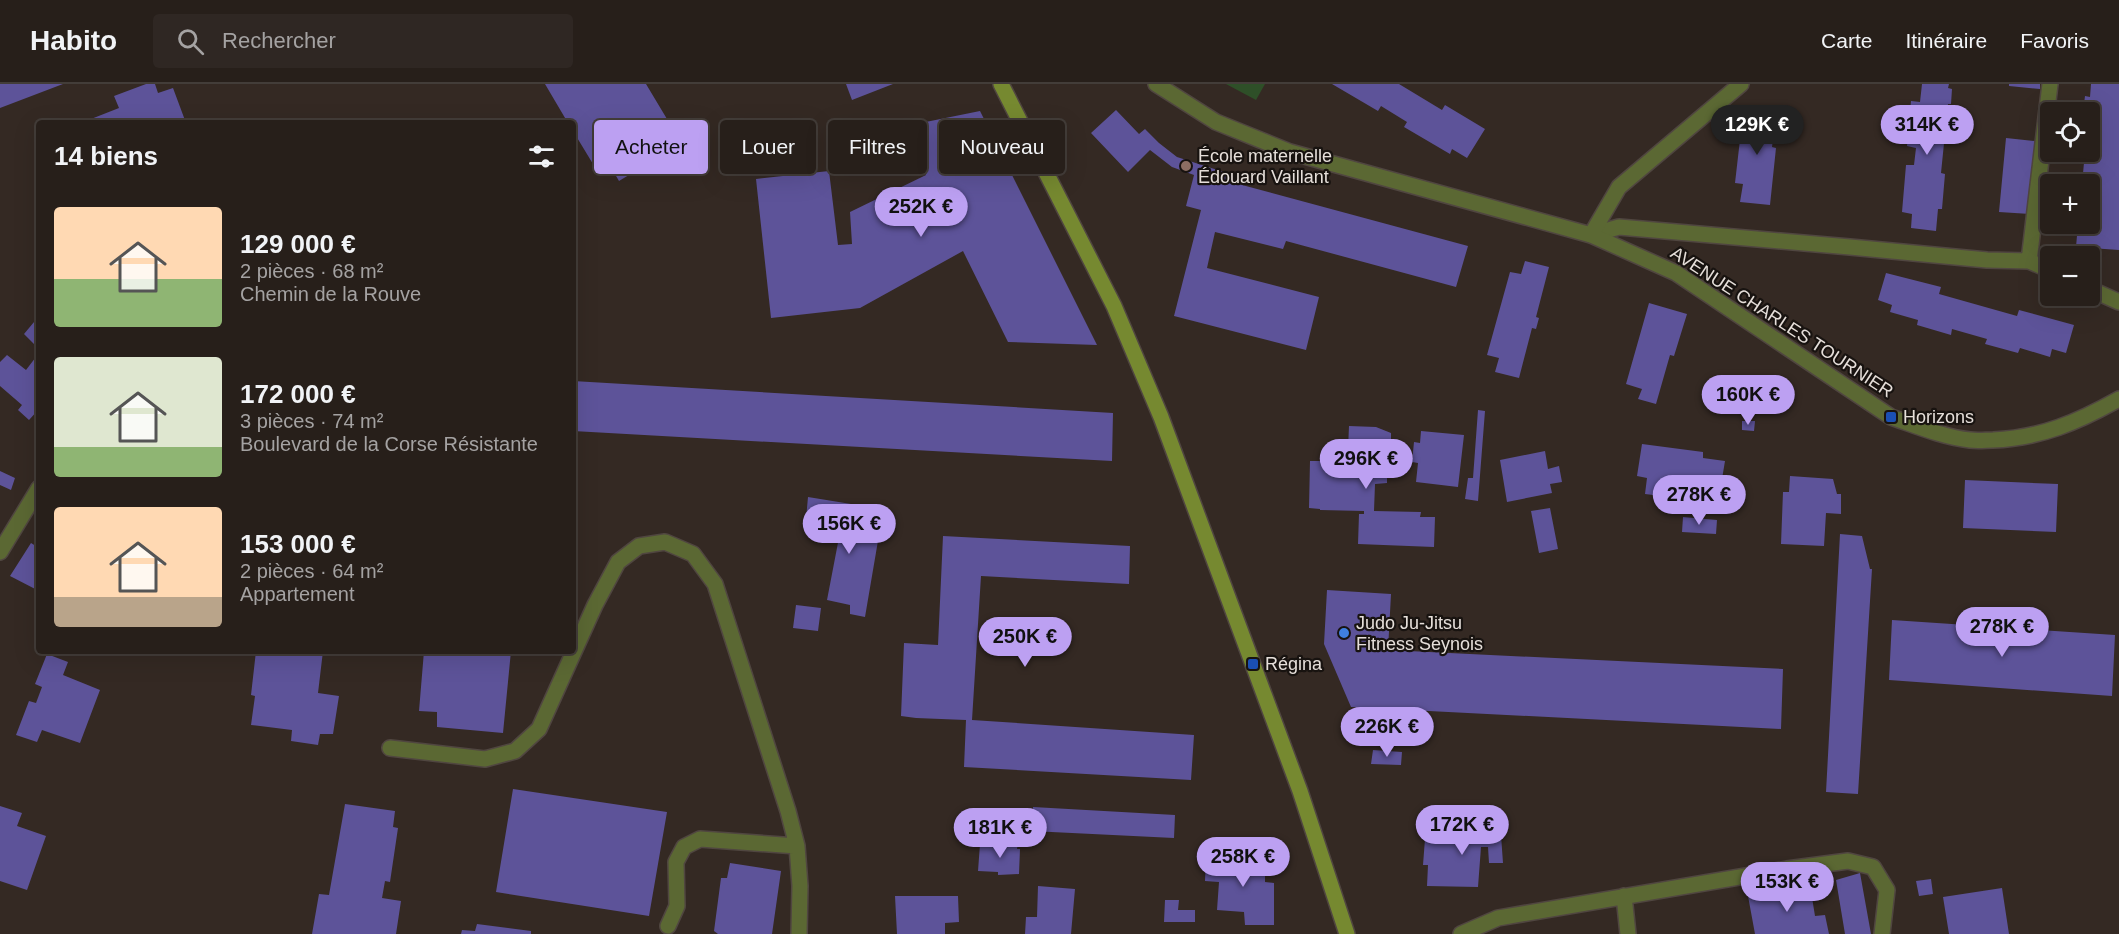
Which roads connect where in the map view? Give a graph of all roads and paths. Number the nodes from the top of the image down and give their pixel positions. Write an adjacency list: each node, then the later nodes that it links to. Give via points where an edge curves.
1 (1001, 84): 20 (street, via 1114,306 1161,417 1300,791)
2 (1156, 84): 5 (street, AVENUE CHARLES TOURNIER, via 1216,122 1290,152)
3 (1740, 84): 5 (street, via 1619,187)
4 (2050, 84): 6 (street)
5 (1591, 235): 6 (street, via 1619,227); 10 (street, AVENUE CHARLES TOURNIER, via 1676,273 1891,417 1928,430 1971,441 2038,435 2084,419)
6 (2029, 261): 7 (street)
7 (2040, 266)
8 (2100, 293): 9 (street)
9 (2119, 302)
10 (2119, 399)
11 (36, 493): 12 (street)
12 (0, 552)
13 (576, 647): 16 (street, via 618,562 639,546 665,542 693,554 715,584)
14 (573, 654): 15 (street, via 539,729 515,752 485,759)
15 (390, 748)
16 (797, 846): 18 (street, via 700,839 684,847 676,862 677,906); 19 (street)
17 (1624, 896): 21 (street, via 1498,918); 22 (street); 23 (street, via 1848,861 1873,867 1887,890)
18 (668, 926)
19 (799, 934)
20 (1347, 934)
21 (1461, 934)
22 (1628, 934)
23 (1882, 934)

